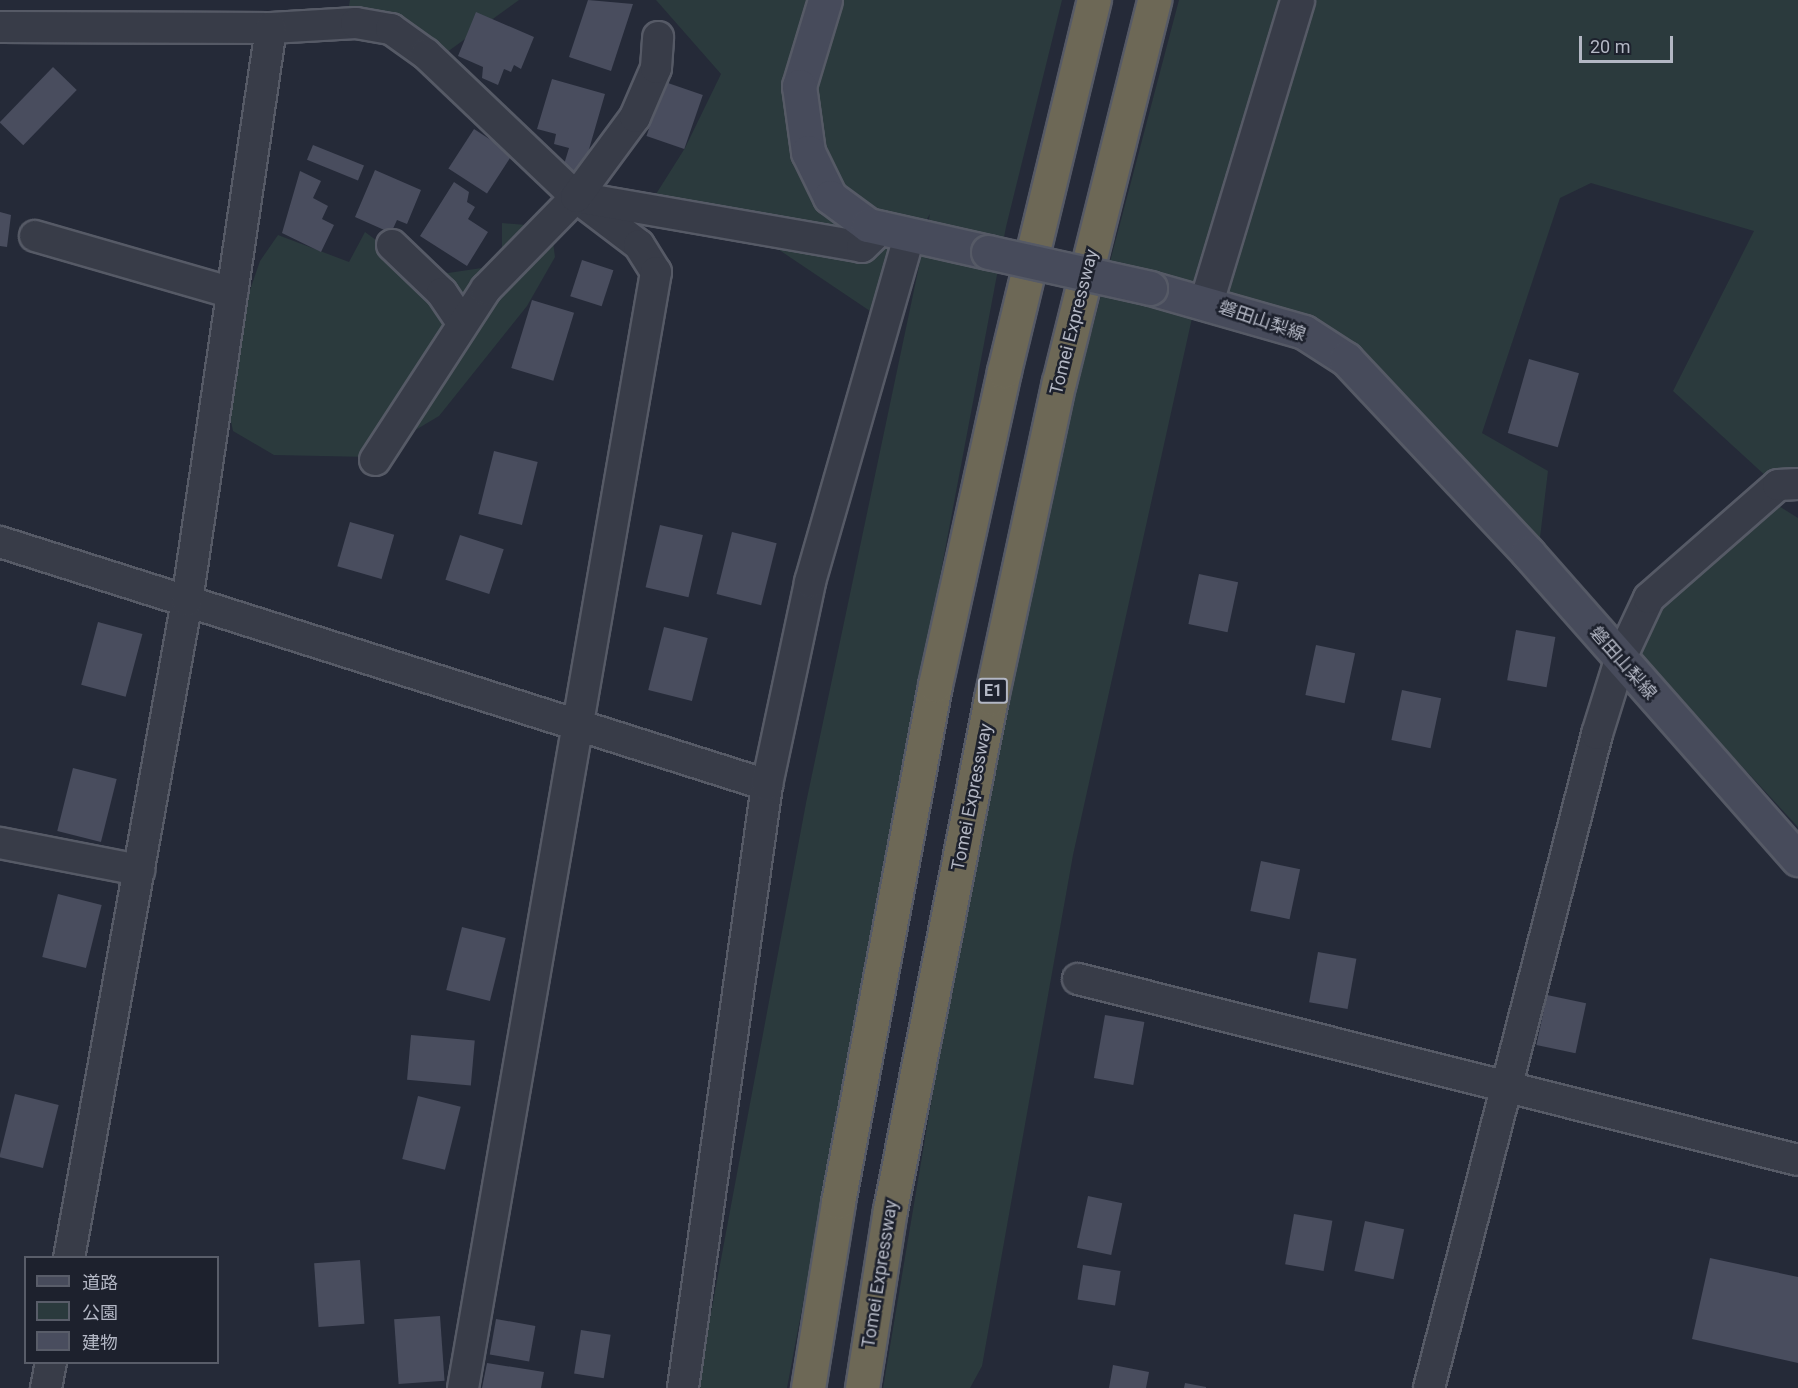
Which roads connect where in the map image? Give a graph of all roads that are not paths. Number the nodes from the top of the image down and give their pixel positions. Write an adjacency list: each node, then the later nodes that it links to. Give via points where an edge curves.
1 (825, 0): 9 (main road, 磐田山梨線, via 799,86 808,152 830,197 868,225)
2 (1094, 0): 33 (highway, via 1004,371 935,685 838,1202)
3 (1154, 0): 34 (highway, Tomei Expressway / E1, via 1059,382 991,698 890,1210)
4 (1297, 0): 13 (street)
5 (0, 27): 6 (street)
6 (271, 28): 8 (street, via 356,23 391,29 426,54); 12 (street)
7 (658, 37): 8 (street, via 656,68 635,117)
8 (576, 197): 9 (street, via 862,247); 14 (street, via 486,289); 20 (street, via 639,245 656,272)
9 (896, 231): 13 (main road, 磐田山梨線, bridge); 21 (street, via 810,582)
10 (35, 236): 12 (street)
11 (392, 245): 14 (street, via 442,293)
12 (232, 293): 18 (street)
13 (1206, 302): 19 (main road, 磐田山梨線, via 1304,332 1346,359 1528,553)
14 (462, 323): 15 (street)
15 (375, 460)
16 (1798, 484): 19 (street, via 1778,485 1649,598)
17 (0, 542): 18 (street)
18 (188, 601): 20 (street); 24 (street)
19 (1620, 660): 23 (main road, 磐田山梨線); 26 (street, via 1597,734)
20 (580, 726): 21 (street); 31 (street)
21 (767, 785): 32 (street)
22 (0, 843): 24 (street)
23 (1798, 859)
24 (139, 870): 28 (street)
25 (1078, 979): 26 (street)
26 (1507, 1089): 27 (street); 35 (street)
27 (1798, 1160)
28 (69, 1256)
29 (51, 1364): 30 (street)
30 (46, 1388)
31 (463, 1388)
32 (683, 1388)
33 (808, 1388)
34 (862, 1388)
35 (1429, 1388)

